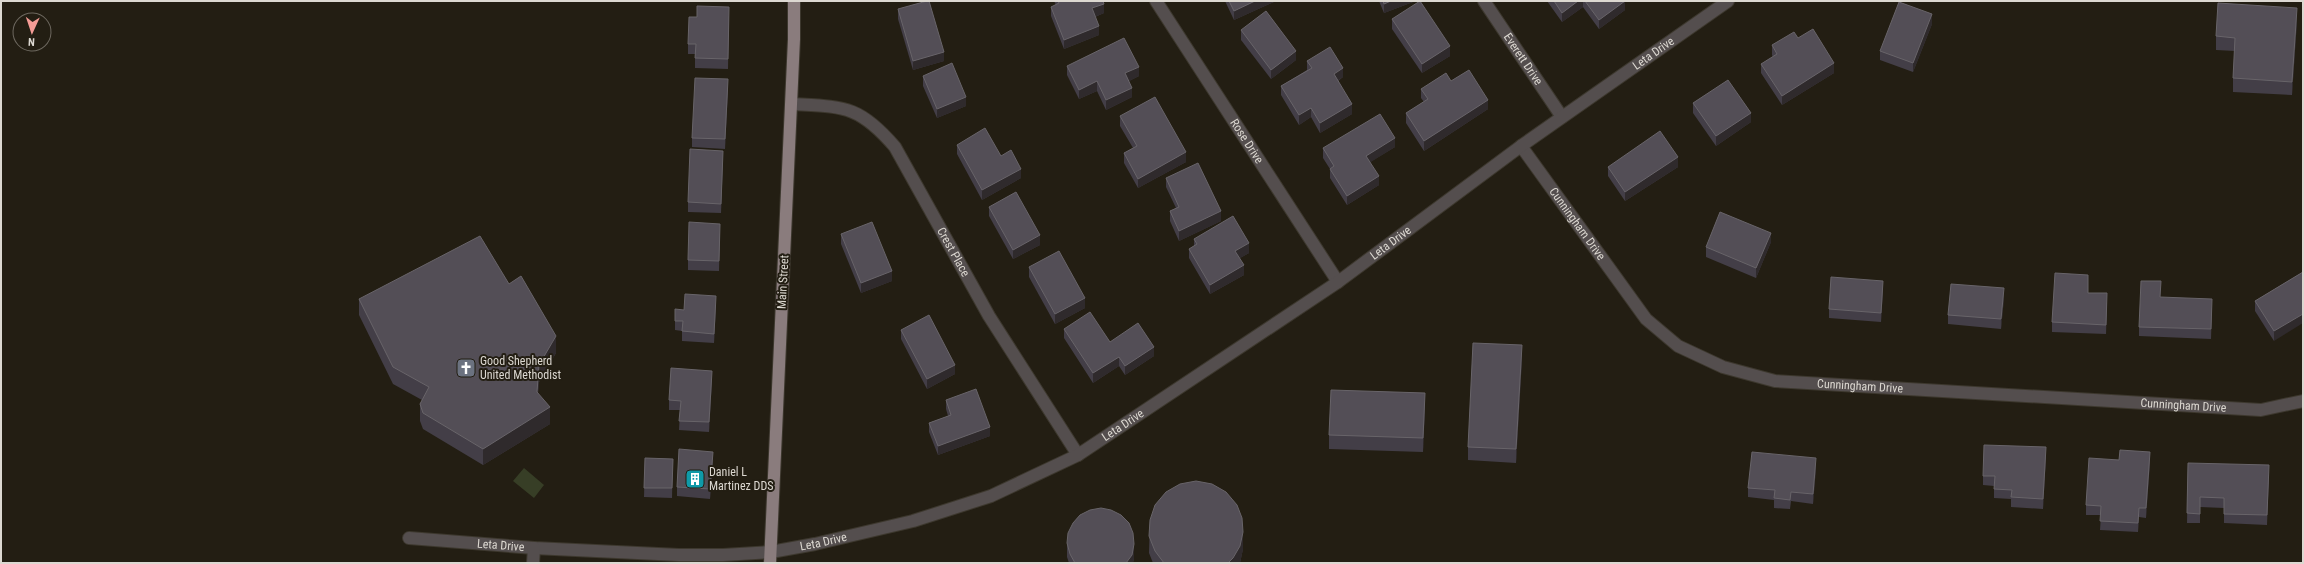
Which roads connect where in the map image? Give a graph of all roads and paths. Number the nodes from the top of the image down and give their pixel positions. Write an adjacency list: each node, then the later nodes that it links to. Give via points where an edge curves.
1 (794, 1): 5 (main road, Main Street)
2 (1156, 1): 8 (street, Rose Drive)
3 (1484, 1): 6 (street, Everett Drive)
4 (1728, 1): 6 (street, Leta Drive)
5 (792, 104): 10 (street, Crest Place, via 837,107 858,113 877,126 895,147 989,316); 13 (main road, Main Street)
6 (1562, 117): 7 (street, Leta Drive)
7 (1521, 146): 8 (street, Leta Drive); 9 (street, Cunningham Drive, via 1646,319 1678,346 1724,366 1782,381 2261,410)
8 (1338, 282): 10 (street, Leta Drive)
9 (2303, 401)
10 (1078, 455): 13 (street, Leta Drive, via 992,496 905,523 815,544)
11 (409, 538): 12 (street, Leta Drive)
12 (534, 548): 13 (street, Leta Drive); 14 (street)
13 (771, 558)
14 (533, 563)

